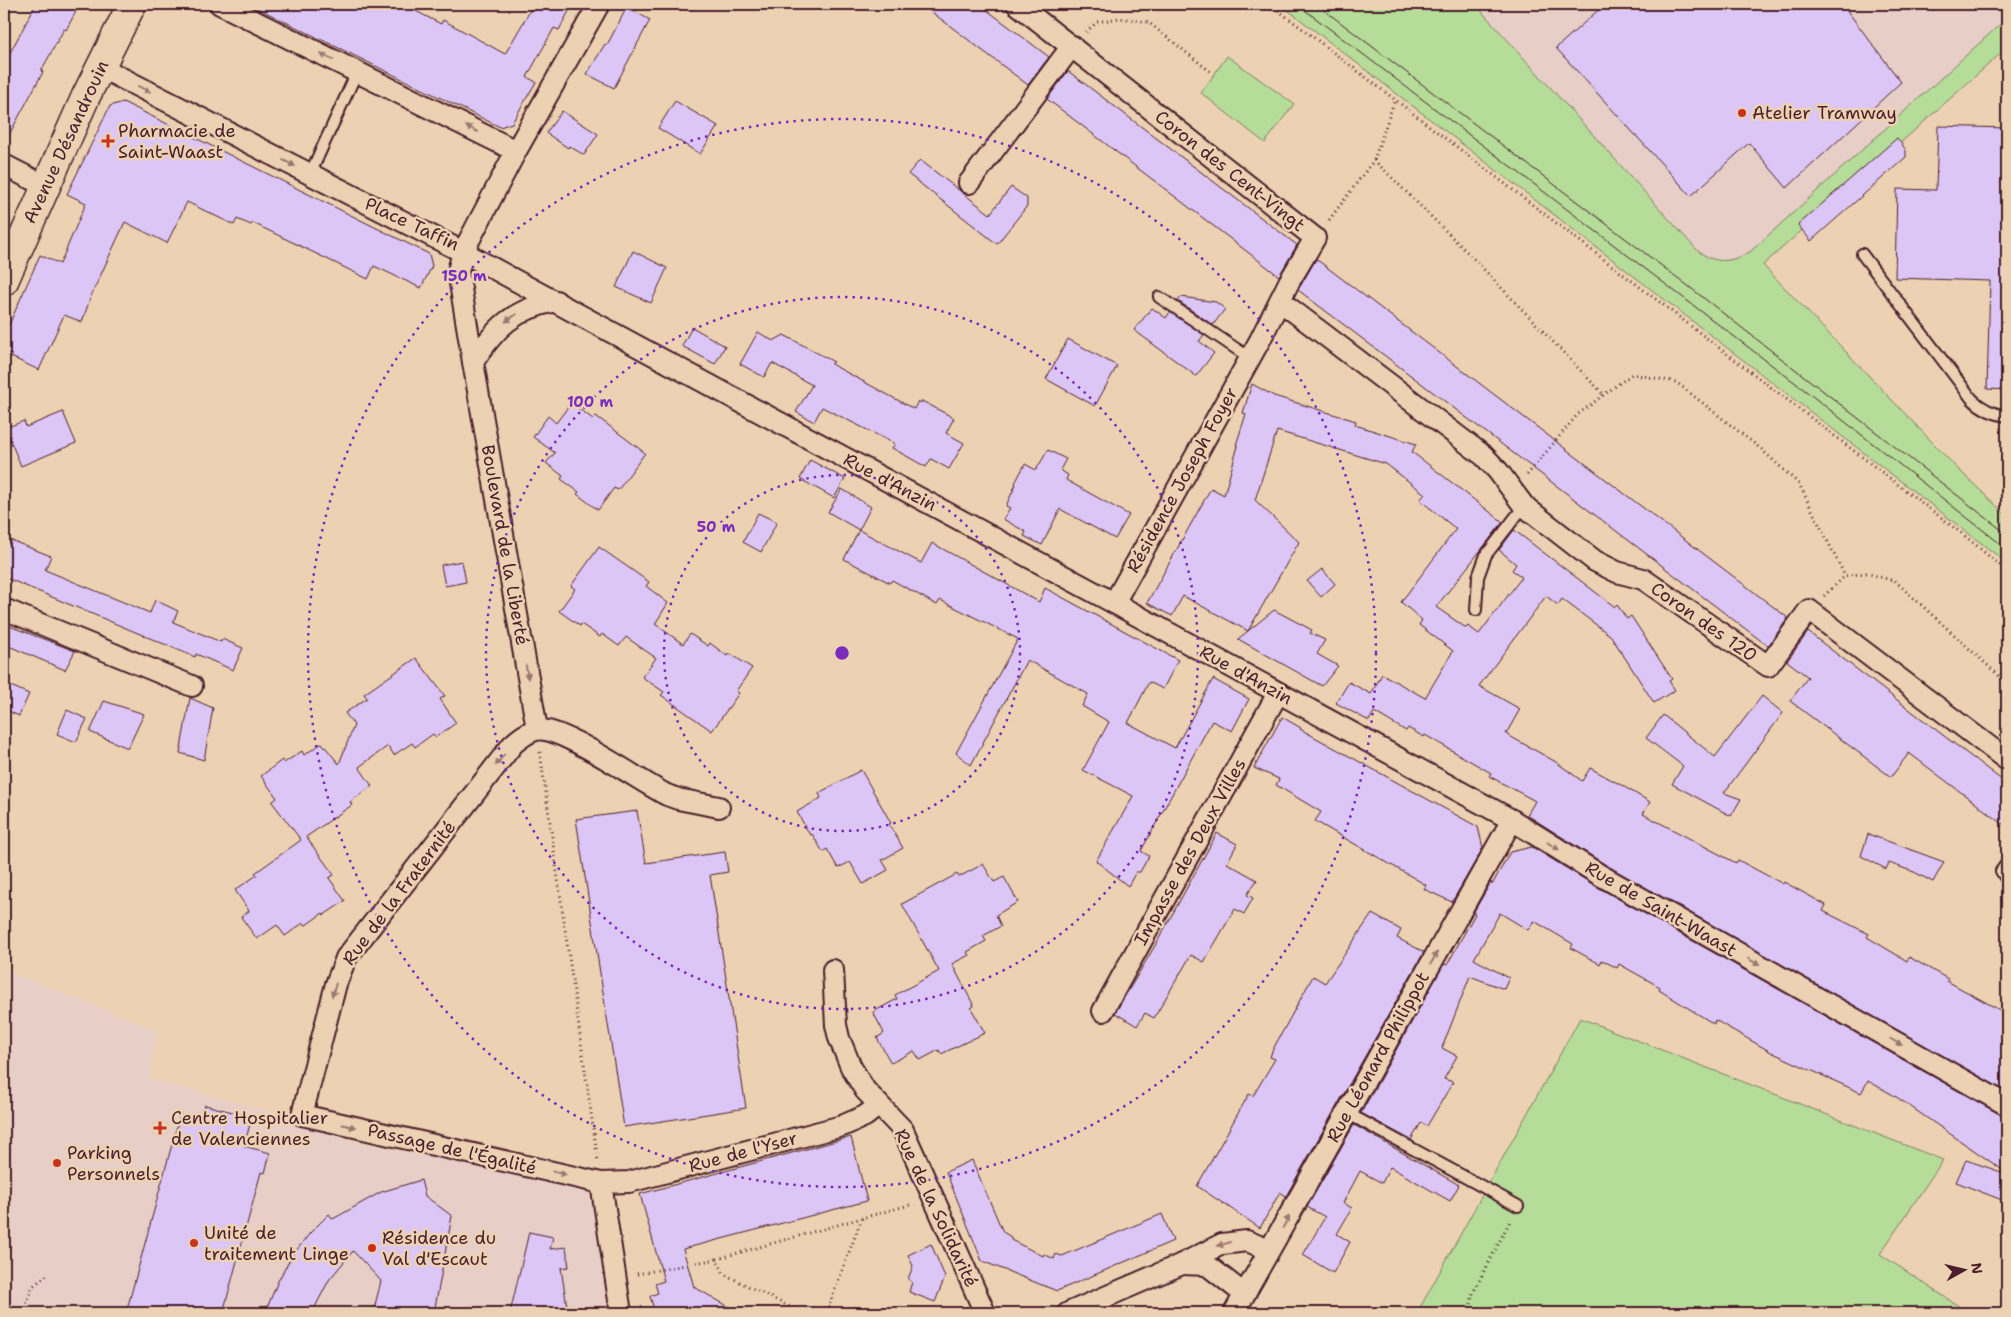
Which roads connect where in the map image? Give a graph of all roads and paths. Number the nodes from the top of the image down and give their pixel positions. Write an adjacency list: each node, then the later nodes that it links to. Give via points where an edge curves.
1 (132, 4): 7 (main road, Avenue Désandrouin)
2 (220, 4): 8 (street, one-way to 2)
3 (599, 4): 11 (street, Place Taffin)
4 (1017, 4): 6 (street, Coron des Cent-Vingt)
5 (1270, 4): 10 (path)
6 (1072, 46): 9 (path, via 1097,22 1119,18 1148,22); 15 (street); 17 (street, Coron des Cent-Vingt)
7 (100, 67): 14 (street, Place Taffin, one-way to 14); 16 (main road, Avenue Désandrouin)
8 (357, 72): 11 (street, one-way to 8); 14 (lane)
9 (1211, 72)
10 (1395, 99): 12 (path); 29 (path)
11 (516, 151): 18 (street, Place Taffin)
12 (1374, 160): 17 (path); 26 (path)
13 (4, 165): 16 (street)
14 (310, 174): 18 (street, Place Taffin)
15 (969, 183)
16 (45, 186): 20 (main road, Avenue Désandrouin)
17 (1315, 238): 23 (street, Coron des Cent-Vingt)
18 (464, 252): 22 (street, Rue d'Anzin); 25 (street, Boulevard de la Liberté, via 458,271)
19 (1862, 254): 27 (lane, via 1972,399 1989,412)
20 (4, 281)
21 (1159, 297): 24 (lane)
22 (556, 301): 25 (street, one-way to 25, via 533,306 511,318 492,335); 31 (street, Rue d'Anzin)
23 (1280, 301): 24 (street, Résidence Joseph Foyer); 28 (street, via 1484,456)
24 (1250, 358): 31 (street, Résidence Joseph Foyer)
25 (473, 362): 39 (street, Boulevard de la Liberté, one-way to 39)
26 (1604, 395): 28 (path, via 1578,414); 30 (path, via 1632,374 1676,382 1800,484)
27 (2007, 416)
28 (1515, 494): 33 (lane, via 1478,577); 34 (street, Coron des 120, via 1595,562 1643,579 1768,666)
29 (2007, 571)
30 (1845, 576): 34 (path); 35 (path, via 1866,573 1895,582)
31 (1114, 603): 37 (street, Rue d'Anzin)
32 (4, 609): 36 (street)
33 (1476, 610)
34 (1809, 610): 40 (street)
35 (2007, 683)
36 (192, 686)
37 (1278, 693): 38 (street, Rue d'Anzin); 46 (street, Impasse des Deux Villes)
38 (1315, 713): 42 (street, Rue de Saint-Waast)
39 (537, 729): 41 (street, via 569,738 667,795); 50 (street, Rue de la Fraternité, one-way to 50, via 513,744 346,958 336,984); 51 (path)
40 (2007, 760)
41 (720, 807)
42 (1512, 820): 48 (street, Rue de Saint-Waast, one-way to 48, via 1600,875); 49 (street, Rue Léonard Philippot, one-way to 42)
43 (2007, 863): 44 (lane, via 2002,871)
44 (2007, 881)
45 (833, 970): 47 (street, Rue de la Solidarité, via 839,1038 858,1079)
46 (1103, 1011)
47 (879, 1105): 51 (street, Rue de l'Yser, via 865,1116 842,1126 629,1182); 52 (street, Rue de la Solidarité, via 903,1130)
48 (2007, 1105)
49 (1347, 1113): 53 (lane); 55 (street, Rue Léonard Philippot, one-way to 49)
50 (302, 1115): 51 (street, Passage de l'Égalité, one-way to 51)
51 (602, 1183): 59 (street)
52 (933, 1199): 54 (path); 65 (street, Rue de la Solidarité)
53 (1518, 1206): 68 (path, via 1473,1293 1470,1309)
54 (862, 1218): 56 (path); 64 (path)
55 (1269, 1250): 57 (street, one-way to 57, via 1247,1241 1231,1242); 60 (street, Rue Léonard Philippot)
56 (717, 1259): 59 (path); 63 (path, via 724,1274)
57 (1182, 1264): 60 (street, via 1207,1265); 66 (street)
58 (47, 1275): 61 (path, via 32,1286)
59 (615, 1278): 62 (street)
60 (1244, 1294): 67 (street, Rue Léonard Philippot)
61 (23, 1313)
62 (621, 1313)
63 (802, 1313)
64 (826, 1313)
65 (984, 1313)
66 (1068, 1313)
67 (1234, 1313)
68 (1473, 1313)

